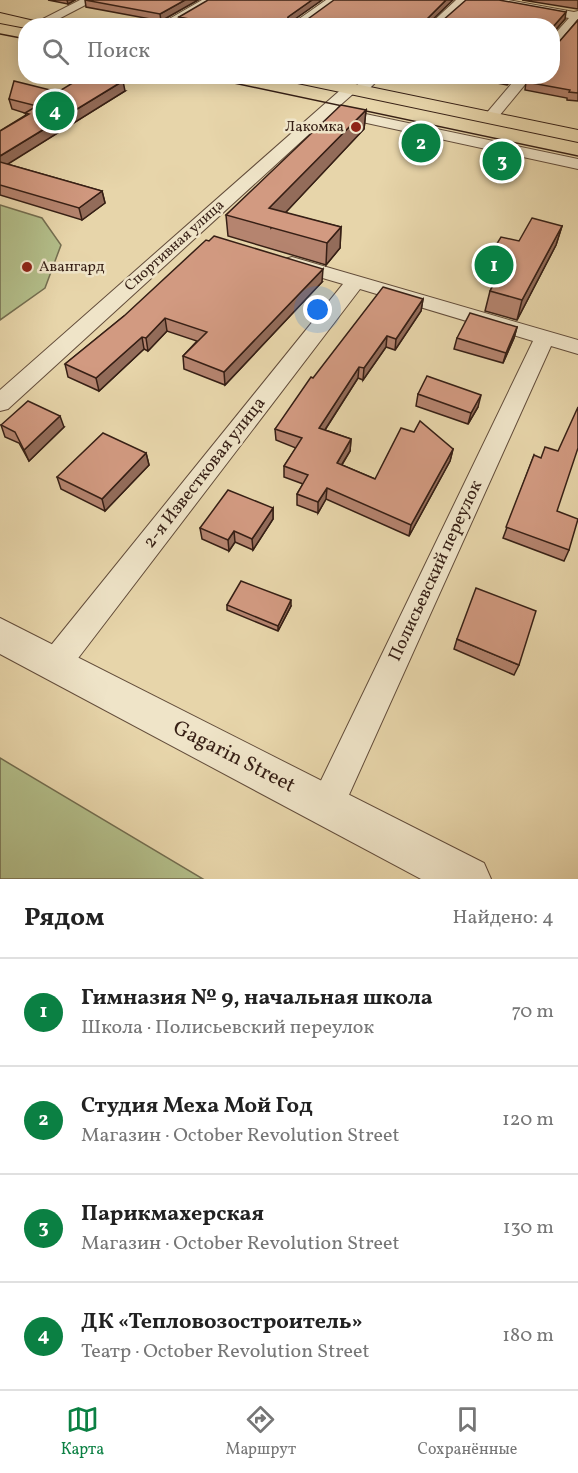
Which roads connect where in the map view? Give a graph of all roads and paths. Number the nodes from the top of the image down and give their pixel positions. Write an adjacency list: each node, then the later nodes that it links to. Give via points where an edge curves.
1 (89, 0): 8 (street)
2 (210, 0): 9 (street)
3 (333, 0): 10 (street)
4 (463, 0): 11 (street)
5 (489, 0): 6 (street)
6 (578, 15): 13 (street)
7 (0, 18): 12 (main road)
8 (53, 18)
9 (177, 18)
10 (307, 18)
11 (443, 18)
12 (18, 22)
13 (560, 36)
14 (326, 84): 17 (main road)
15 (364, 84): 17 (street, Спортивная улица)
16 (519, 84): 19 (street)
17 (355, 90): 18 (street, Спортивная улица); 19 (main road)
18 (326, 110): 21 (street); 22 (street, Спортивная улица)
19 (490, 118): 20 (main road)
20 (578, 136)
21 (578, 164)
22 (189, 233): 23 (street); 28 (street, Спортивная улица)
23 (212, 240)
24 (278, 259): 25 (street)
25 (355, 282): 26 (street); 30 (street, 2-я Известковая улица)
26 (545, 337): 27 (street); 31 (street, Полисьевский переулок)
27 (578, 347)
28 (0, 403)
29 (0, 635): 30 (street, Gagarin Street)
30 (55, 664): 31 (street, Gagarin Street)
31 (327, 805): 32 (street, Gagarin Street)
32 (468, 879)

